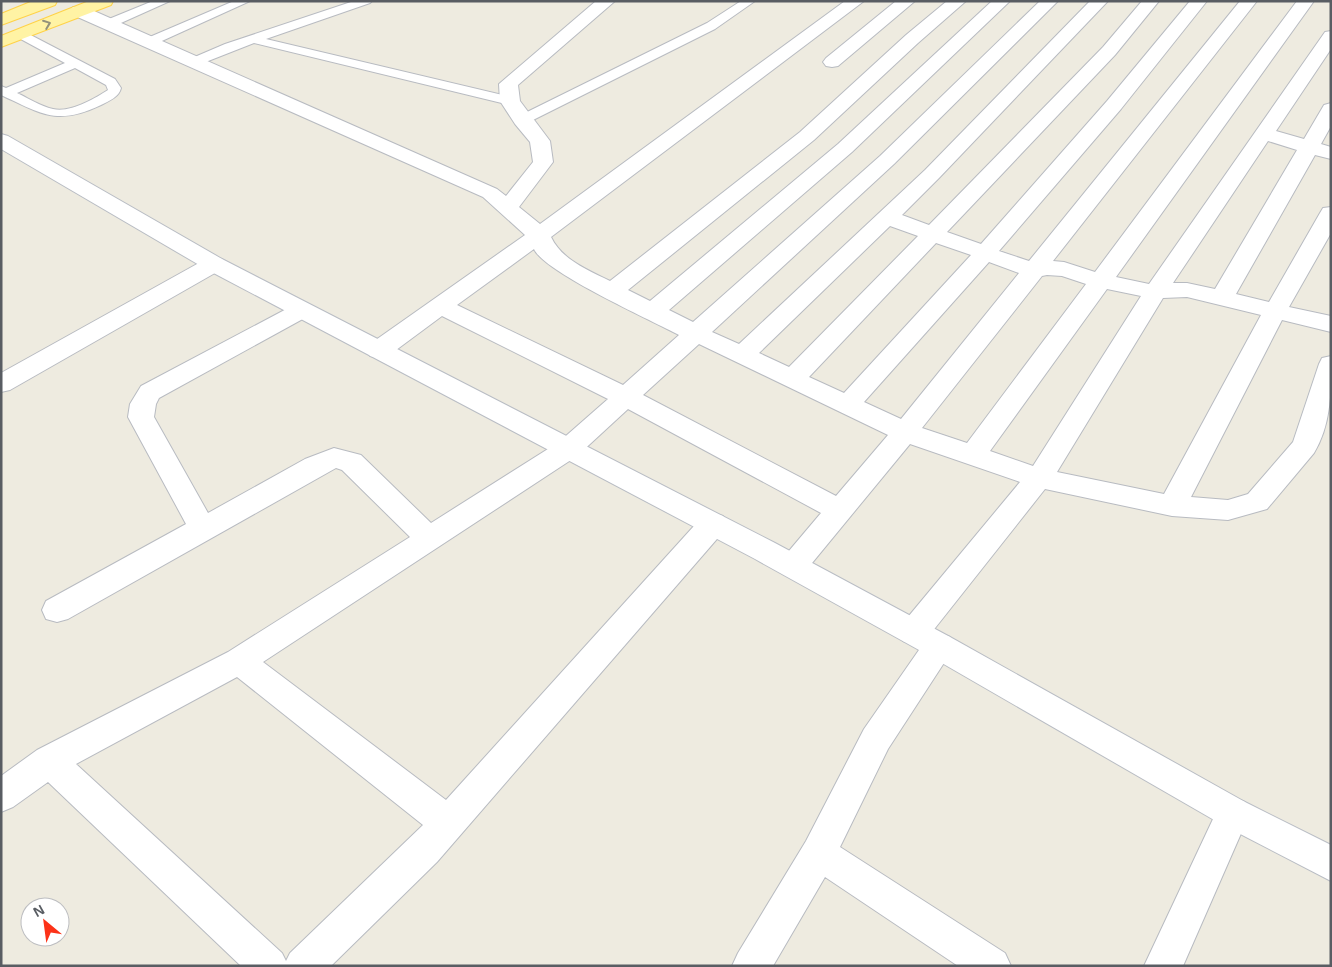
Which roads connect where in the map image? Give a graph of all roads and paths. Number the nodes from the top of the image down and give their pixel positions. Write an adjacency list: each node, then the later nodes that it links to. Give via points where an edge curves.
1 (48, 1): 19 (main road)
2 (105, 1): 18 (main road)
3 (164, 1): 20 (lane)
4 (244, 1): 26 (lane)
5 (366, 1): 23 (lane)
6 (607, 1): 33 (street, via 508,84)
7 (749, 1): 35 (lane, via 711,26)
8 (856, 1): 30 (street)
9 (907, 1): 30 (street)
10 (958, 1): 24 (street)
11 (1002, 1): 28 (street)
12 (1050, 1): 28 (street)
13 (1100, 1): 27 (street)
14 (1151, 1): 27 (street)
15 (1199, 1): 27 (street)
16 (1250, 1): 27 (street)
17 (1306, 1): 51 (street)
18 (79, 11): 20 (street); 21 (main road, one-way to 18)
19 (1, 20)
20 (108, 24): 26 (street)
21 (21, 34): 25 (main road); 31 (lane)
22 (1331, 36): 36 (street)
23 (253, 39): 29 (lane); 33 (lane)
24 (912, 39): 28 (street); 30 (street)
25 (1, 42)
26 (149, 42): 29 (street)
27 (1129, 56): 28 (street); 46 (street); 48 (street); 50 (street)
28 (991, 60): 40 (street); 42 (street); 42 (street)
29 (194, 62): 43 (street, via 490,193)
30 (833, 62): 37 (street); 47 (street)
31 (75, 63): 32 (lane); 32 (lane, via 112,82 114,92 77,110 53,114)
32 (4, 91)
33 (510, 101): 35 (street)
34 (1331, 109): 39 (street)
35 (522, 120): 43 (street, via 540,141 543,162)
36 (1264, 134): 39 (street); 53 (street)
37 (807, 136): 40 (street); 52 (street)
38 (1, 140): 49 (street)
39 (1309, 147): 41 (street); 54 (street)
40 (845, 148): 42 (street); 57 (street)
41 (1331, 153)
42 (909, 167): 45 (street); 60 (street)
43 (507, 208): 47 (street)
44 (1331, 213): 58 (street)
45 (887, 217): 46 (street); 62 (street)
46 (932, 234): 48 (street); 64 (street)
47 (539, 235): 52 (street, via 547,253 569,269); 55 (street)
48 (986, 253): 50 (street); 67 (street)
49 (214, 264): 56 (street); 65 (street)
50 (1034, 271): 51 (street, via 1047,268 1064,270); 68 (street)
51 (1102, 281): 53 (street); 70 (street)
52 (612, 291): 57 (street)
53 (1155, 292): 54 (street, via 1186,290); 71 (street)
54 (1222, 298): 58 (street)
55 (440, 306): 61 (street); 66 (street)
56 (302, 310): 61 (street); 75 (street, via 150,392 143,404 141,417)
57 (653, 311): 60 (street)
58 (1275, 311): 59 (street); 72 (street)
59 (1331, 324)
60 (697, 334): 62 (street); 66 (street)
61 (379, 350): 69 (street)
62 (743, 354): 64 (street)
63 (1331, 364): 72 (street, via 1305,446 1257,502 1228,510)
64 (793, 378): 67 (street)
65 (1, 384)
66 (626, 397): 69 (street); 73 (street)
67 (848, 404): 68 (street)
68 (905, 432): 70 (street); 73 (street)
69 (568, 449): 74 (street); 76 (street)
70 (973, 455): 71 (street)
71 (1039, 478): 72 (street); 79 (street)
72 (1172, 506)
73 (839, 510): 77 (street)
74 (713, 524): 77 (street); 84 (street)
75 (202, 529): 76 (street, via 334,458 351,462); 78 (street)
76 (429, 538): 80 (street)
77 (793, 566): 79 (street)
78 (57, 610)
79 (926, 639): 83 (street); 85 (street)
80 (239, 661): 81 (street); 84 (street)
81 (49, 761): 82 (street); 87 (street)
82 (1, 796)
83 (1233, 813): 86 (street); 91 (street)
84 (448, 823): 88 (street)
85 (819, 853): 89 (street); 90 (street)
86 (1331, 864)
87 (269, 966)
88 (303, 966)
89 (751, 966)
90 (992, 966)
91 (1163, 966)

